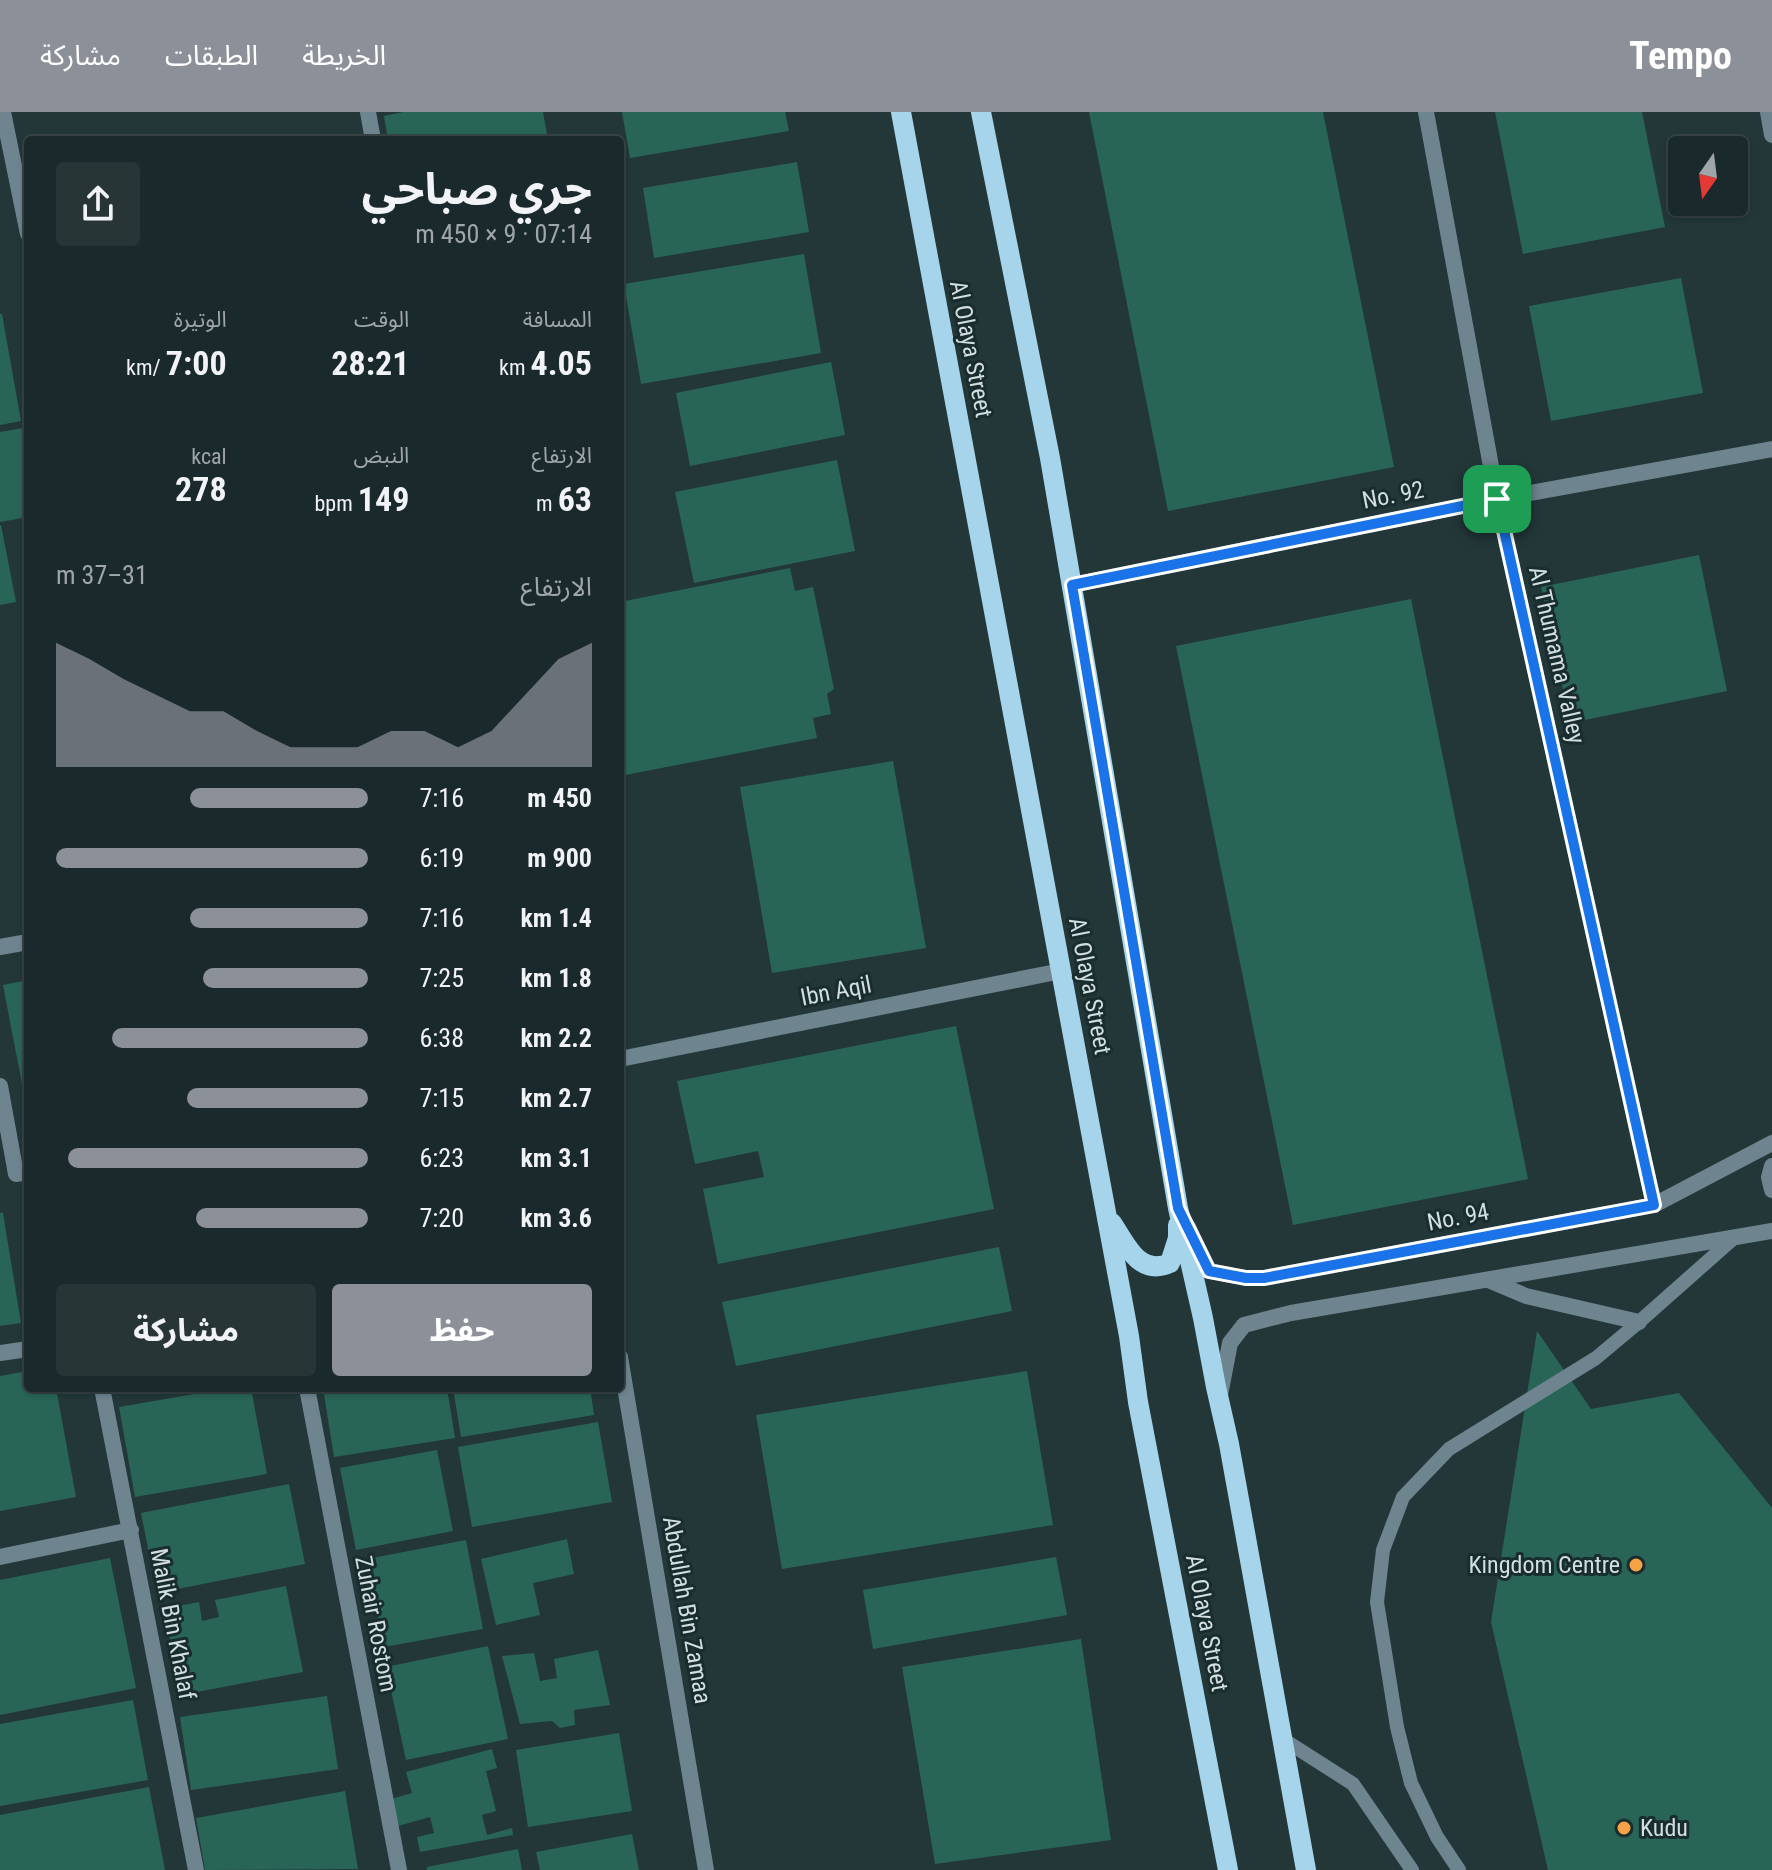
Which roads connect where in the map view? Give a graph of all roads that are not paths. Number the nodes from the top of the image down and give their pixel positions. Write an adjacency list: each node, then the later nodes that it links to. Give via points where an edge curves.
1 (3, 112): 9 (street)
2 (368, 112): 8 (street)
3 (901, 112): 15 (main road, Al Olaya Street)
4 (981, 112): 12 (main road, Al Olaya Street)
5 (1426, 112): 11 (street, Al Thumama Valley)
6 (1768, 112): 7 (street)
7 (1772, 135)
8 (372, 136)
9 (24, 214)
10 (1772, 449): 11 (street, No. 92)
11 (1497, 499): 12 (street, No. 92); 22 (street, Al Thumama Valley)
12 (1072, 585): 23 (main road, Al Olaya Street)
13 (24, 943): 14 (street)
14 (0, 947)
15 (1061, 971): 16 (street, Ibn Aqil); 24 (main road, Al Olaya Street)
16 (624, 1058)
17 (0, 1086): 20 (street)
18 (1772, 1143): 22 (street, No. 94)
19 (1772, 1166): 21 (street)
20 (22, 1173)
21 (1772, 1190)
22 (1654, 1205): 23 (street, No. 94, via 1264,1278 1209,1271)
23 (1178, 1208): 24 (main road, via 1178,1238 1170,1263 1162,1267 1145,1266 1134,1256); 34 (main road, Al Olaya Street)
24 (1107, 1216): 41 (main road, Al Olaya Street)
25 (1772, 1231): 26 (street)
26 (1735, 1237): 27 (street); 28 (lane)
27 (1486, 1280): 28 (street, via 1526,1296); 34 (street, via 1244,1325 1230,1343)
28 (1639, 1322): 44 (lane, via 1596,1358 1449,1449 1403,1497 1383,1550 1377,1602 1397,1727 1411,1783)
29 (24, 1350): 30 (street)
30 (0, 1353)
31 (624, 1381): 40 (street, Abdullah Bin Zamaa)
32 (103, 1392): 35 (street, Malik Bin Khalaf)
33 (308, 1392): 39 (street, Zuhair Rostom)
34 (1219, 1397): 37 (main road, Al Olaya Street)
35 (131, 1530): 36 (street); 38 (street, Malik Bin Khalaf)
36 (0, 1557)
37 (1281, 1738): 42 (main road, Al Olaya Street); 43 (lane, via 1353,1784)
38 (196, 1870)
39 (399, 1870)
40 (706, 1870)
41 (1228, 1870)
42 (1306, 1870)
43 (1412, 1870)
44 (1459, 1870)

